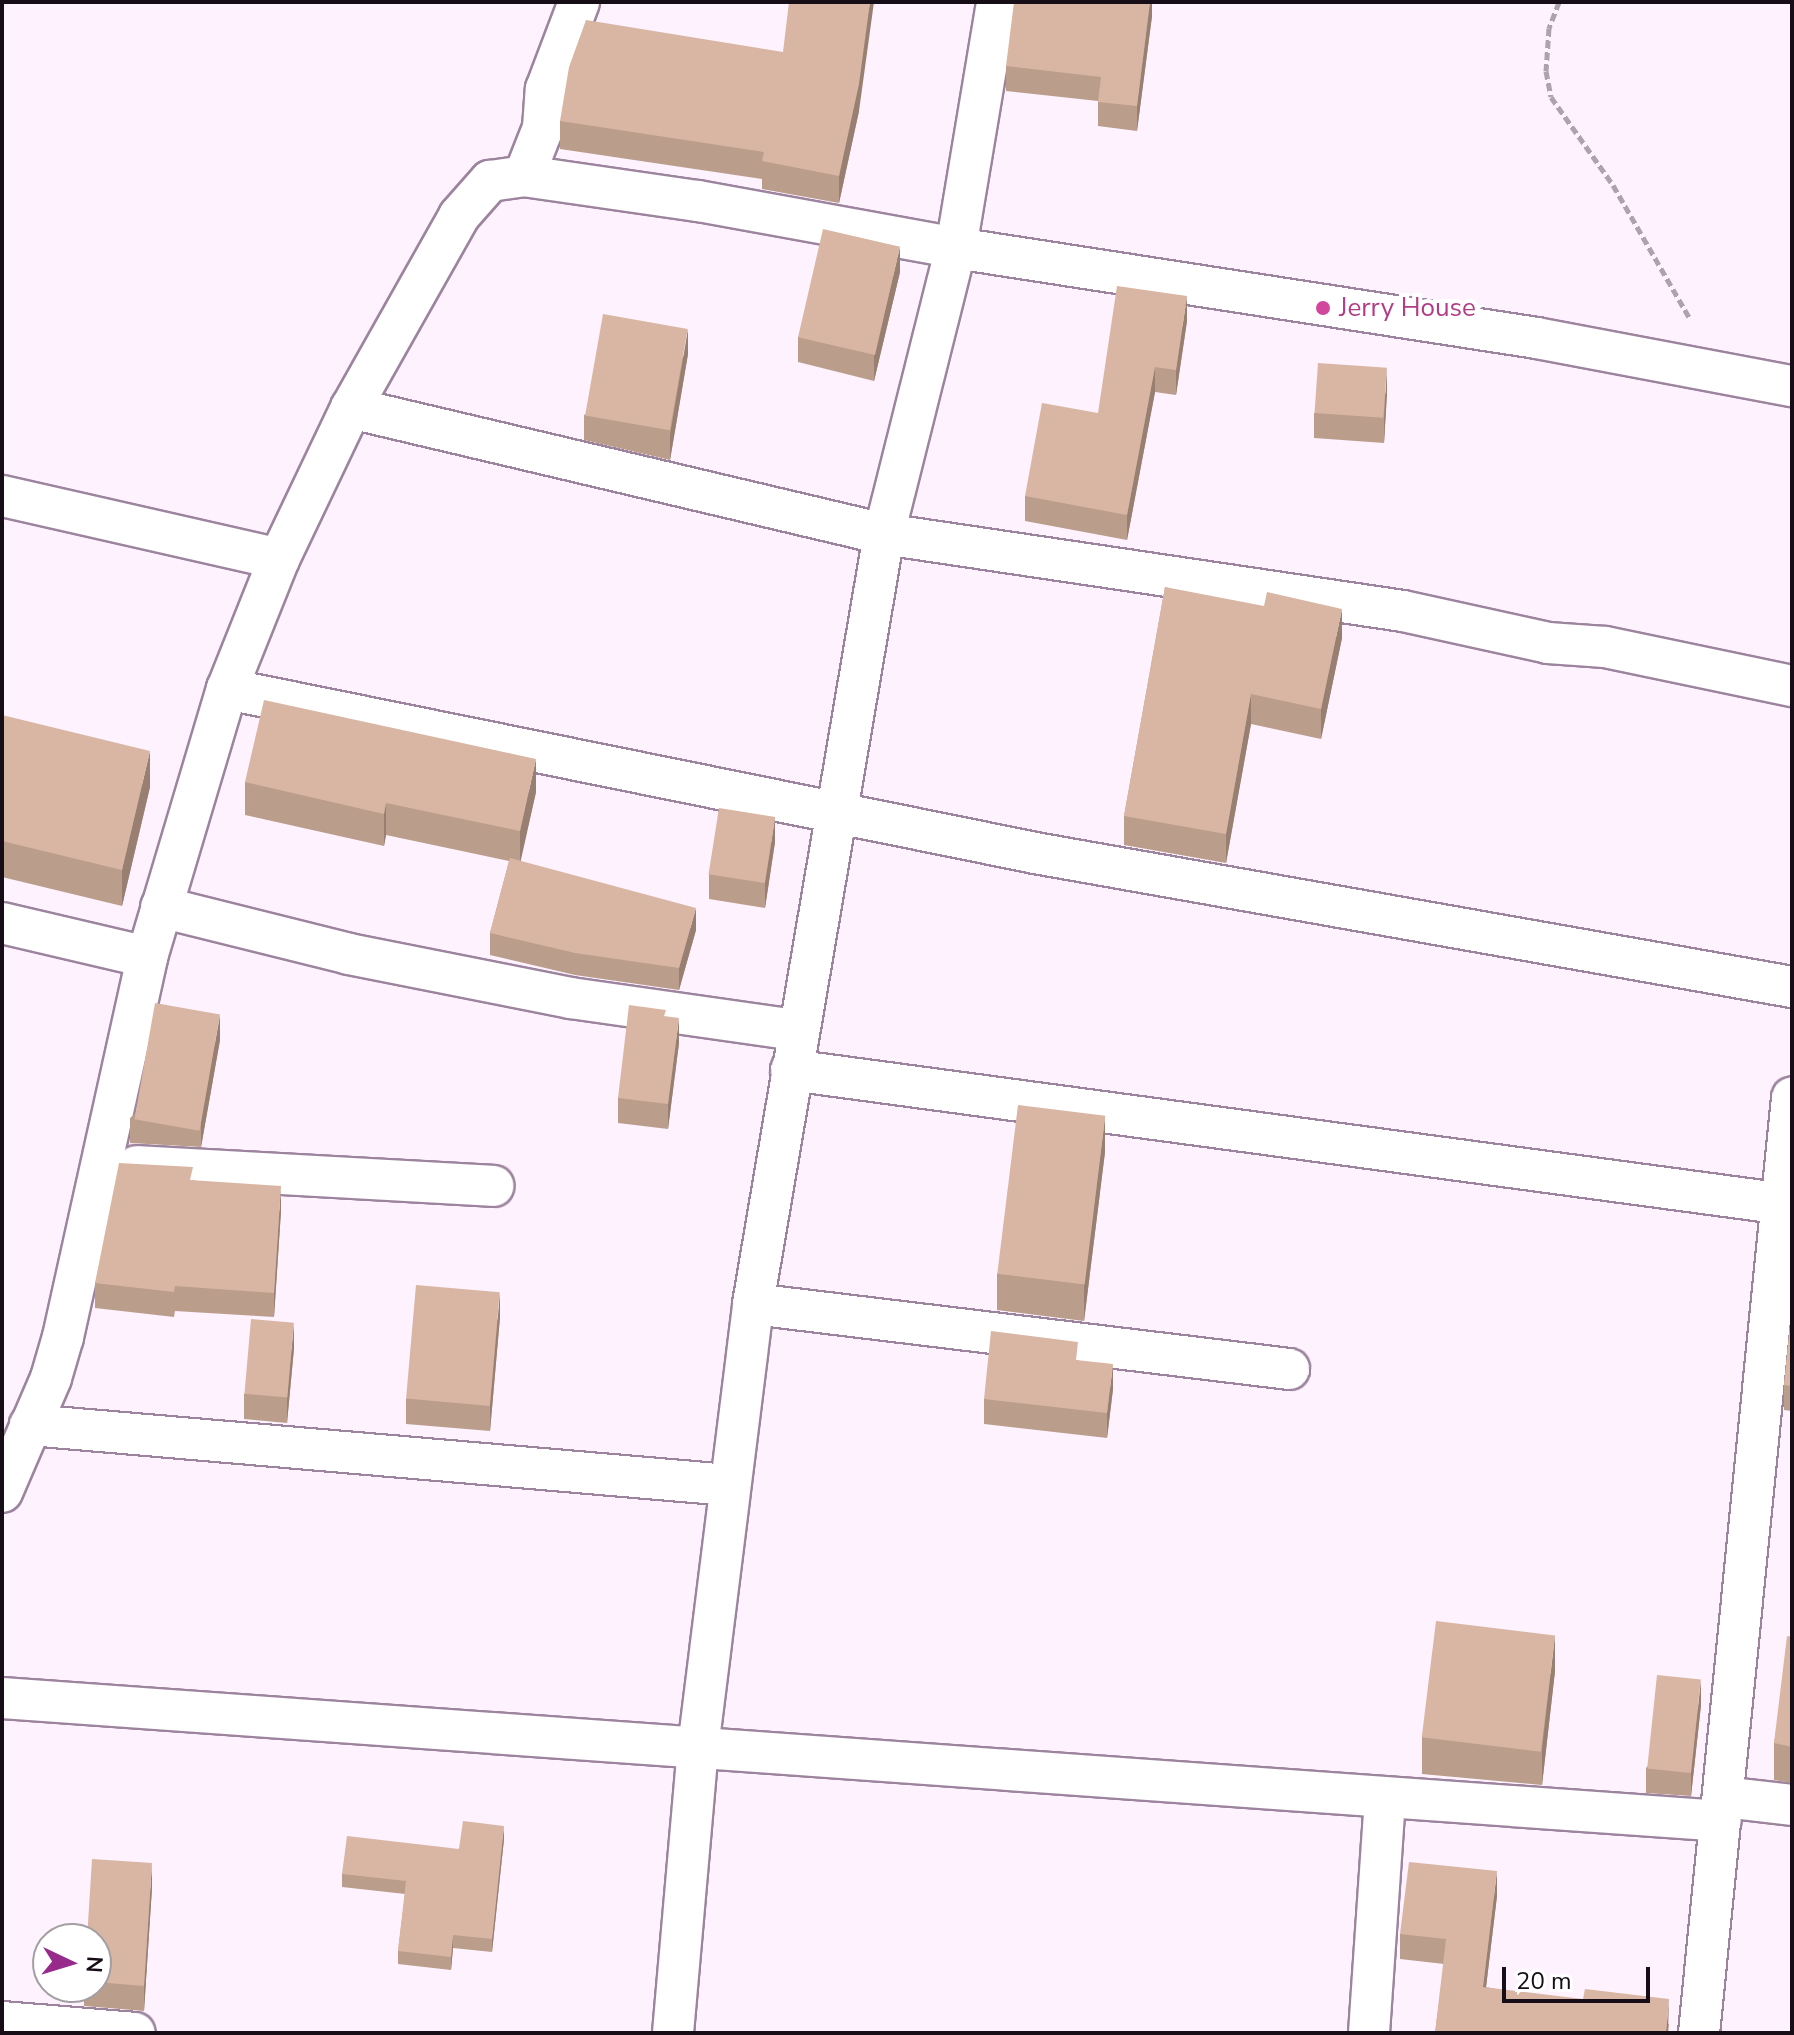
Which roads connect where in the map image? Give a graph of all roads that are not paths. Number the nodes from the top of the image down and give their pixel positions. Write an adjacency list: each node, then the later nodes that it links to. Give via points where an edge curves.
1 (579, 2): 3 (street, via 546,89 543,128)
2 (997, 2): 4 (street)
3 (524, 176): 4 (street); 6 (street, via 490,181 476,193)
4 (956, 248): 5 (street, via 1060,260); 8 (street)
5 (1792, 386)
6 (351, 408): 8 (street); 9 (street)
7 (2, 496): 9 (street)
8 (884, 534): 10 (street, via 1403,611); 12 (street)
9 (279, 559): 11 (street)
10 (1792, 686)
11 (227, 689): 12 (street); 13 (street)
12 (840, 813): 16 (street, via 1200,885); 17 (street)
13 (161, 907): 15 (street); 17 (street, via 349,954 571,998)
14 (2, 923): 15 (street)
15 (147, 957): 20 (street)
16 (1792, 987)
17 (797, 1030): 18 (street)
18 (791, 1070): 22 (street); 23 (street)
19 (1792, 1098): 22 (street)
20 (97, 1164): 21 (street); 25 (street, via 63,1337)
21 (493, 1186)
22 (1788, 1204): 32 (street)
23 (753, 1304): 24 (street); 26 (street)
24 (1289, 1369)
25 (30, 1425): 26 (street); 27 (street)
26 (729, 1485): 29 (street)
27 (2, 1492)
28 (2, 1698): 29 (street)
29 (698, 1748): 30 (street); 35 (street)
30 (1385, 1799): 32 (street); 36 (street)
31 (1792, 1805): 32 (street)
32 (1722, 1809): 37 (street)
33 (2, 2022): 34 (street)
34 (135, 2033)
35 (673, 2033)
36 (1369, 2033)
37 (1699, 2033)

